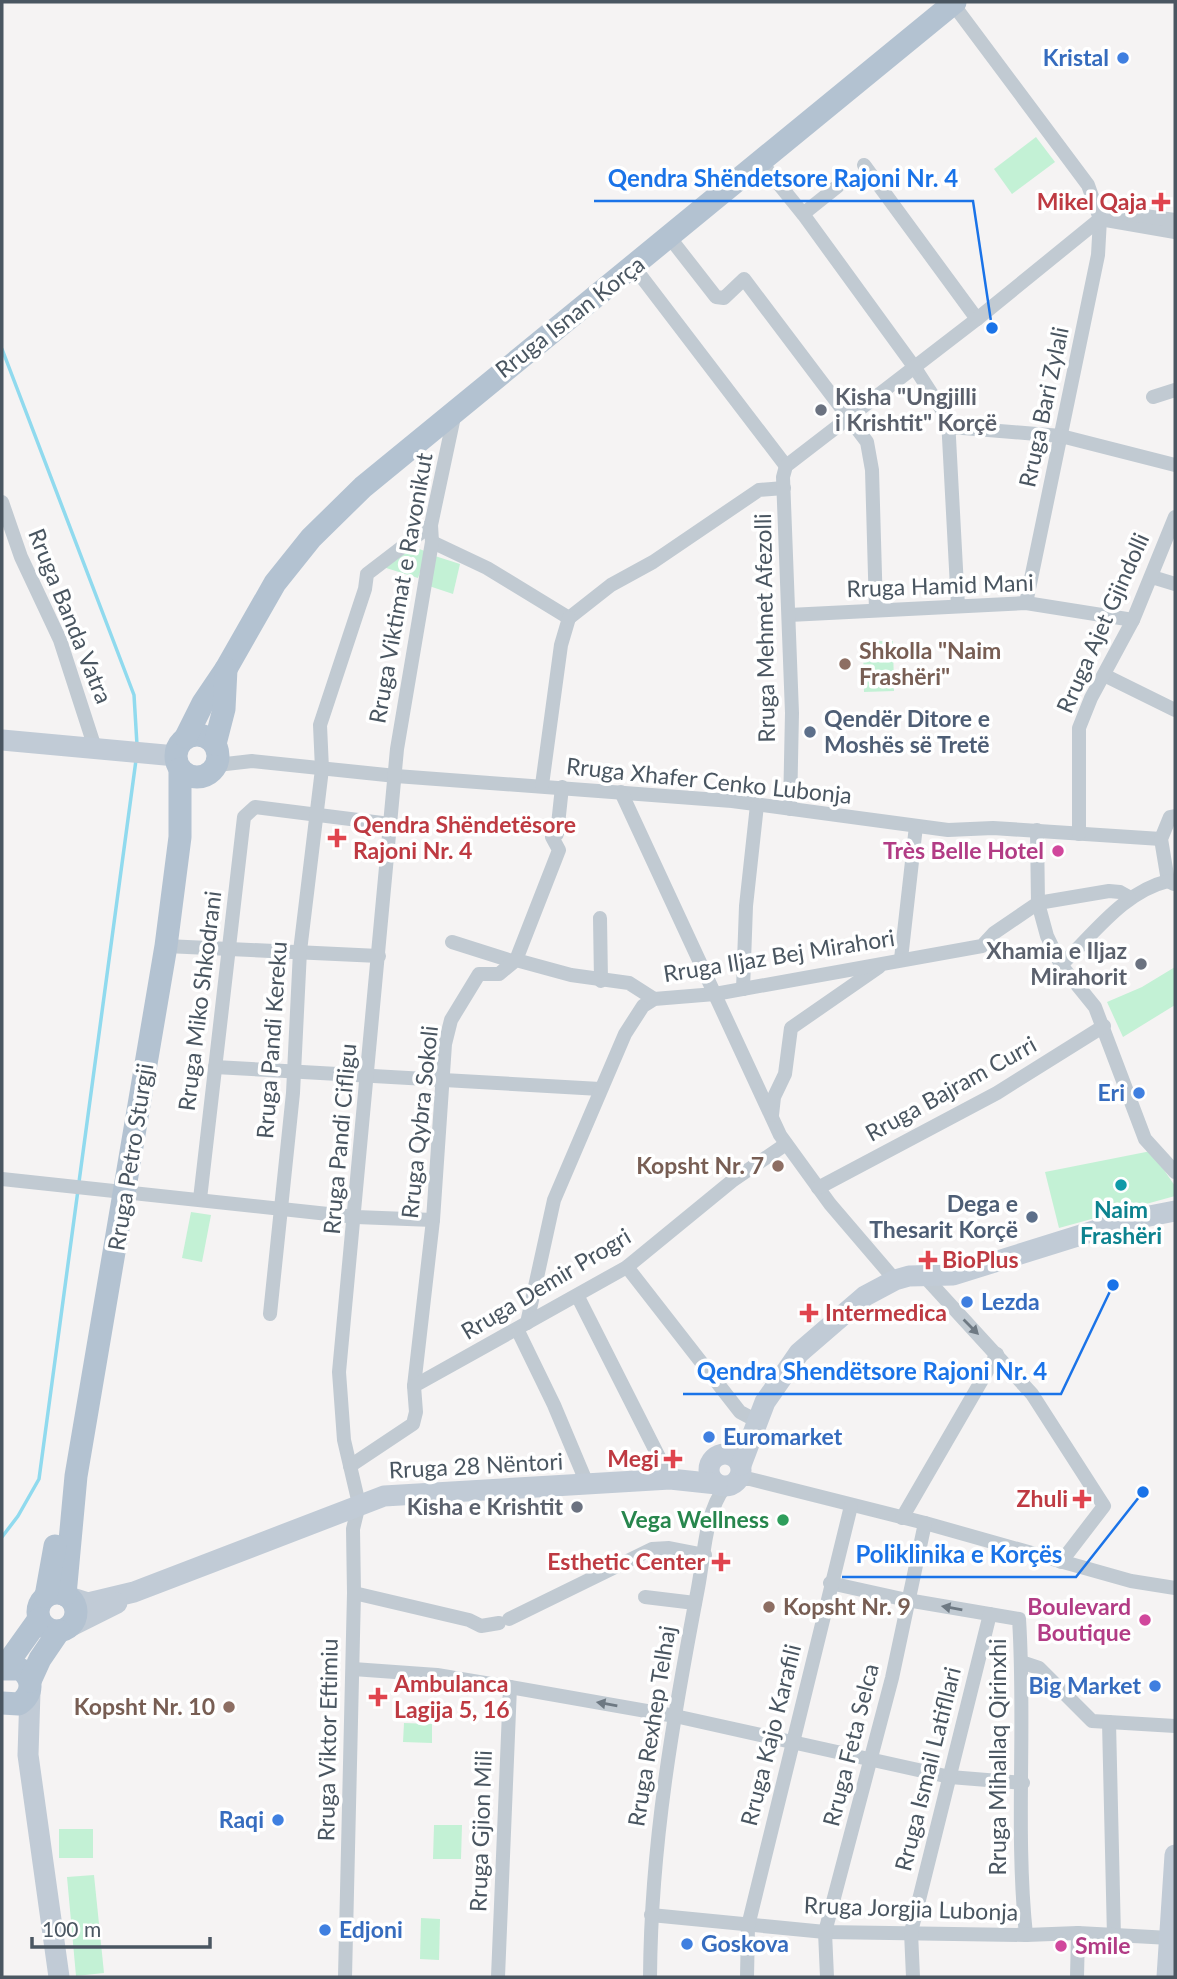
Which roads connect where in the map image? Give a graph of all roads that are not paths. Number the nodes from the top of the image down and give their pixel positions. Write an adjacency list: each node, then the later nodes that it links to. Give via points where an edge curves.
1 (954, 3): 2 (main road, Rruga Isnan Korça); 6 (street, via 1088,185)
2 (761, 162): 5 (street); 9 (main road, Rruga Isnan Korça)
3 (864, 165): 11 (street)
4 (838, 186): 5 (street)
5 (803, 214): 12 (street)
6 (1100, 219): 7 (street, via 1114,212); 8 (street); 11 (street); 18 (street, Rruga Bari Zylali, via 1098,255)
7 (1175, 220)
8 (1175, 232)
9 (670, 238): 10 (main road, Rruga Isnan Korça); 16 (street, via 716,297 723,298 744,279)
10 (634, 267): 15 (main road, Rruga Isnan Korça); 20 (street)
11 (977, 319): 12 (street)
12 (915, 368): 16 (street); 17 (street)
13 (1175, 390): 14 (street)
14 (1153, 397)
15 (456, 407): 24 (street, Rruga Viktimat e Ravonikut); 34 (main road, Rruga Isnan Korça, via 311,538 260,606)
16 (849, 417): 20 (street); 30 (street, via 870,452)
17 (951, 427): 18 (street); 29 (street)
18 (1061, 436): 19 (street); 28 (street, Rruga Bari Zylali)
19 (1175, 465)
20 (786, 466): 21 (street, Rruga Mehmet Afezolli)
21 (784, 488): 31 (street, Rruga Mehmet Afezolli); 32 (street, via 759,490 611,585)
22 (2, 502): 38 (street, Rruga Banda Vatra, via 21,557 60,640)
23 (1175, 517): 26 (street, Rruga Ajet Gjindolli)
24 (431, 525): 25 (street, Rruga Viktimat e Ravonikut); 41 (street, Rruga Pandi Kereku, via 367,574 320,725)
25 (432, 542): 32 (street, via 487,568); 42 (street, Rruga Viktimat e Ravonikut)
26 (1152, 576): 27 (street); 33 (street, Rruga Ajet Gjindolli)
27 (1175, 584)
28 (1026, 603): 29 (street, Rruga Hamid Mani); 33 (street, Rruga Hamid Mani)
29 (958, 606): 30 (street, Rruga Hamid Mani)
30 (876, 610): 31 (street, Rruga Hamid Mani)
31 (789, 615): 47 (street, Rruga Mehmet Afezolli)
32 (569, 618): 43 (street, via 561,645)
33 (1133, 620): 35 (street, Rruga Ajet Gjindolli)
34 (226, 669): 39 (main road, Rruga Isnan Korça); 40 (main road, Rruga Isnan Korça, via 224,709)
35 (1104, 675): 36 (street); 53 (street, Rruga Ajet Gjindolli, via 1079,728)
36 (1175, 710)
37 (2, 740): 38 (main road)
38 (95, 748): 39 (main road)
39 (176, 754): 40 (main road, via 191,776); 40 (main road, via 202,735); 54 (main road, Rruga Petro Sturgji)
40 (213, 758): 41 (street, Rruga Xhafer Cenko Lubonja); 54 (main road, Rruga Petro Sturgji)
41 (322, 769): 42 (street, Rruga Xhafer Cenko Lubonja); 48 (street, Rruga Pandi Kereku)
42 (396, 776): 43 (street, Rruga Xhafer Cenko Lubonja); 50 (street, Rruga Pandi Cifligu)
43 (542, 785): 44 (street, Rruga Xhafer Cenko Lubonja)
44 (562, 787): 45 (street, Rruga Xhafer Cenko Lubonja); 66 (street, via 557,834 552,837 559,850)
45 (621, 792): 46 (street, Rruga Xhafer Cenko Lubonja); 71 (street)
46 (757, 805): 47 (street, Rruga Xhafer Cenko Lubonja); 70 (street)
47 (789, 809): 51 (street, Rruga Xhafer Cenko Lubonja)
48 (316, 815): 50 (street); 62 (street, Rruga Miko Shkodrani, via 255,807 244,817); 63 (street, Rruga Pandi Kereku)
49 (1175, 816): 55 (street, via 1170,817)
50 (390, 824): 64 (street, Rruga Pandi Cifligu)
51 (916, 826): 52 (street, Rruga Xhafer Cenko Lubonja); 65 (street)
52 (1037, 831): 53 (street, Rruga Xhafer Cenko Lubonja); 58 (street)
53 (1079, 834): 55 (street, Rruga Xhafer Cenko Lubonja)
54 (180, 838): 61 (main road, Rruga Petro Sturgji)
55 (1161, 839): 56 (street)
56 (1172, 883): 57 (street, via 1150,885)
57 (1129, 897): 58 (street, via 1109,891); 67 (street)
58 (1038, 902): 65 (street, Rruga Iljaz Bej Mirahori, via 982,946); 67 (street)
59 (600, 918): 69 (street)
60 (452, 942): 66 (street)
61 (166, 946): 62 (street); 84 (main road, Rruga Petro Sturgji)
62 (229, 947): 63 (street); 74 (street, Rruga Miko Shkodrani)
63 (300, 951): 64 (street); 75 (street, Rruga Pandi Kereku)
64 (379, 956): 76 (street, Rruga Pandi Cifligu)
65 (901, 960): 68 (street, Rruga Iljaz Bej Mirahori)
66 (514, 961): 69 (street); 77 (street, Rruga Qybra Sokoli, via 499,974 479,974 451,1020)
67 (1061, 965): 73 (street, via 1078,982)
68 (880, 966): 70 (street, Rruga Iljaz Bej Mirahori); 79 (street, via 792,1028)
69 (601, 981): 72 (street, via 629,983)
70 (743, 989): 71 (street, Rruga Iljaz Bej Mirahori)
71 (715, 994): 72 (street, Rruga Iljaz Bej Mirahori); 79 (street)
72 (654, 999): 78 (street, Rruga Iljaz Bej Mirahori, via 637,1013)
73 (1104, 1026): 81 (street, via 1145,1139); 83 (street, Rruga Bajram Curri, via 997,1093)
74 (215, 1067): 75 (street); 85 (street, Rruga Miko Shkodrani)
75 (295, 1070): 76 (street); 86 (street, Rruga Pandi Kereku)
76 (369, 1075): 77 (street); 88 (street, Rruga Pandi Cifligu)
77 (442, 1079): 78 (street); 89 (street, Rruga Qybra Sokoli)
78 (600, 1089): 95 (street, Rruga Iljaz Bej Mirahori, via 554,1200)
79 (772, 1119): 80 (street)
80 (786, 1144): 83 (street); 90 (street, Rruga Demir Progri, via 732,1181)
81 (1175, 1172)
82 (2, 1179): 84 (street)
83 (818, 1188): 92 (street)
84 (127, 1191): 85 (street); 114 (main road, Rruga Petro Sturgji, via 76,1476)
85 (200, 1199): 86 (street)
86 (283, 1208): 88 (street); 94 (street, Rruga Pandi Kereku)
87 (1175, 1210): 91 (main road, Rruga 28 Nëntori, via 953,1275)
88 (356, 1217): 89 (street); 100 (street, Rruga Pandi Cifligu, via 339,1372)
89 (433, 1220): 97 (street, Rruga Qybra Sokoli)
90 (627, 1267): 93 (street, Rruga Demir Progri); 98 (street, via 740,1412)
91 (925, 1277): 92 (main road, Rruga 28 Nëntori); 96 (street, one-way to 96)
92 (895, 1280): 98 (main road, Rruga 28 Nëntori, via 865,1296 818,1334 783,1376)
93 (578, 1297): 95 (street, Rruga Demir Progri); 101 (street)
94 (270, 1314)
95 (522, 1327): 97 (street, Rruga Demir Progri); 103 (street)
96 (997, 1353): 106 (street); 109 (street, via 1032,1394 1104,1506)
97 (414, 1386): 100 (street, via 413,1424)
98 (757, 1421): 99 (main road, Rruga 28 Nëntori); 102 (main road, Rruga 28 Nëntori)
99 (716, 1457): 101 (main road, Rruga 28 Nëntori); 102 (main road, via 729,1454); 102 (main road, via 708,1469 710,1478)
100 (350, 1466): 104 (street, Rruga Pandi Cifligu)
101 (670, 1479): 102 (main road, Rruga 28 Nëntori); 103 (main road, Rruga 28 Nëntori)
102 (730, 1479): 105 (street, via 750,1479); 108 (street, Rruga Rexhep Telhaj, via 716,1498)
103 (587, 1486): 104 (main road, Rruga 28 Nëntori, via 384,1496)
104 (359, 1504): 112 (main road, Rruga 28 Nëntori); 113 (street, Rruga Viktor Eftimiu, via 353,1529)
105 (851, 1506): 106 (street); 110 (street, Rruga Kajo Karafili)
106 (902, 1518): 107 (street)
107 (925, 1523): 109 (street); 116 (street, Rruga Feta Selca)
108 (705, 1555): 113 (street, via 652,1549 504,1621 481,1626); 117 (street, Rruga Rexhep Telhaj)
109 (1061, 1562): 111 (street)
110 (830, 1583): 116 (street); 130 (street, Rruga Kajo Karafili)
111 (1175, 1588)
112 (134, 1592): 114 (main road, Rruga 28 Nëntori, via 88,1603); 120 (main road, Rruga 28 Nëntori)
113 (354, 1593): 123 (street, Rruga Viktor Eftimiu)
114 (60, 1596): 119 (main road, via 39,1607); 120 (main road, via 76,1607 70,1626)
115 (645, 1597): 117 (street)
116 (907, 1600): 118 (street, one-way to 116); 132 (street, Rruga Feta Selca)
117 (695, 1604): 127 (street, Rruga Rexhep Telhaj)
118 (990, 1614): 121 (street, Rruga Mihallaq Qirinxhi, via 1019,1619); 133 (street, Rruga Ismail Latifllari)
119 (39, 1619): 120 (main road, via 47,1628); 122 (main road)
120 (61, 1631): 124 (main road, via 40,1659)
121 (1021, 1662): 128 (street, via 1039,1668 1087,1718); 134 (street, Rruga Mihallaq Qirinxhi)
122 (3, 1669): 124 (main road, via 20,1669)
123 (353, 1670): 125 (street, via 437,1675); 145 (street, Rruga Viktor Eftimiu)
124 (30, 1686): 126 (main road, via 19,1704); 131 (main road)
125 (510, 1687): 127 (street, one-way to 125); 146 (street, Rruga Gjion Mili)
126 (4, 1704): 131 (main road)
127 (675, 1716): 130 (street); 136 (street, Rruga Rexhep Telhaj, via 654,1848)
128 (1109, 1722): 129 (street); 142 (street)
129 (1175, 1726)
130 (793, 1741): 132 (street); 137 (street, Rruga Kajo Karafili)
131 (28, 1755): 144 (main road)
132 (869, 1760): 133 (street); 138 (street, Rruga Feta Selca)
133 (950, 1777): 134 (street); 139 (street, Rruga Ismail Latifllari)
134 (1023, 1783): 141 (street, Rruga Mihallaq Qirinxhi, via 1021,1887)
135 (1175, 1855): 143 (main road)
136 (651, 1915): 137 (street, Rruga Jorgjia Lubonja); 147 (street, Rruga Rexhep Telhaj)
137 (748, 1926): 138 (street, Rruga Jorgjia Lubonja); 148 (street, Rruga Kajo Karafili)
138 (825, 1932): 139 (street, Rruga Jorgjia Lubonja); 149 (street, Rruga Feta Selca)
139 (911, 1932): 141 (street, Rruga Jorgjia Lubonja); 150 (street, Rruga Ismail Latifllari)
140 (1078, 1933): 141 (street, Rruga Jorgjia Lubonja); 142 (street, Rruga Jorgjia Lubonja); 151 (street)
141 (1026, 1936)
142 (1114, 1937): 143 (street, Rruga Jorgjia Lubonja)
143 (1170, 1938): 152 (main road)
144 (59, 1977)
145 (345, 1977)
146 (498, 1977)
147 (650, 1977)
148 (747, 1977)
149 (827, 1977)
150 (913, 1977)
151 (1077, 1977)
152 (1167, 1977)

